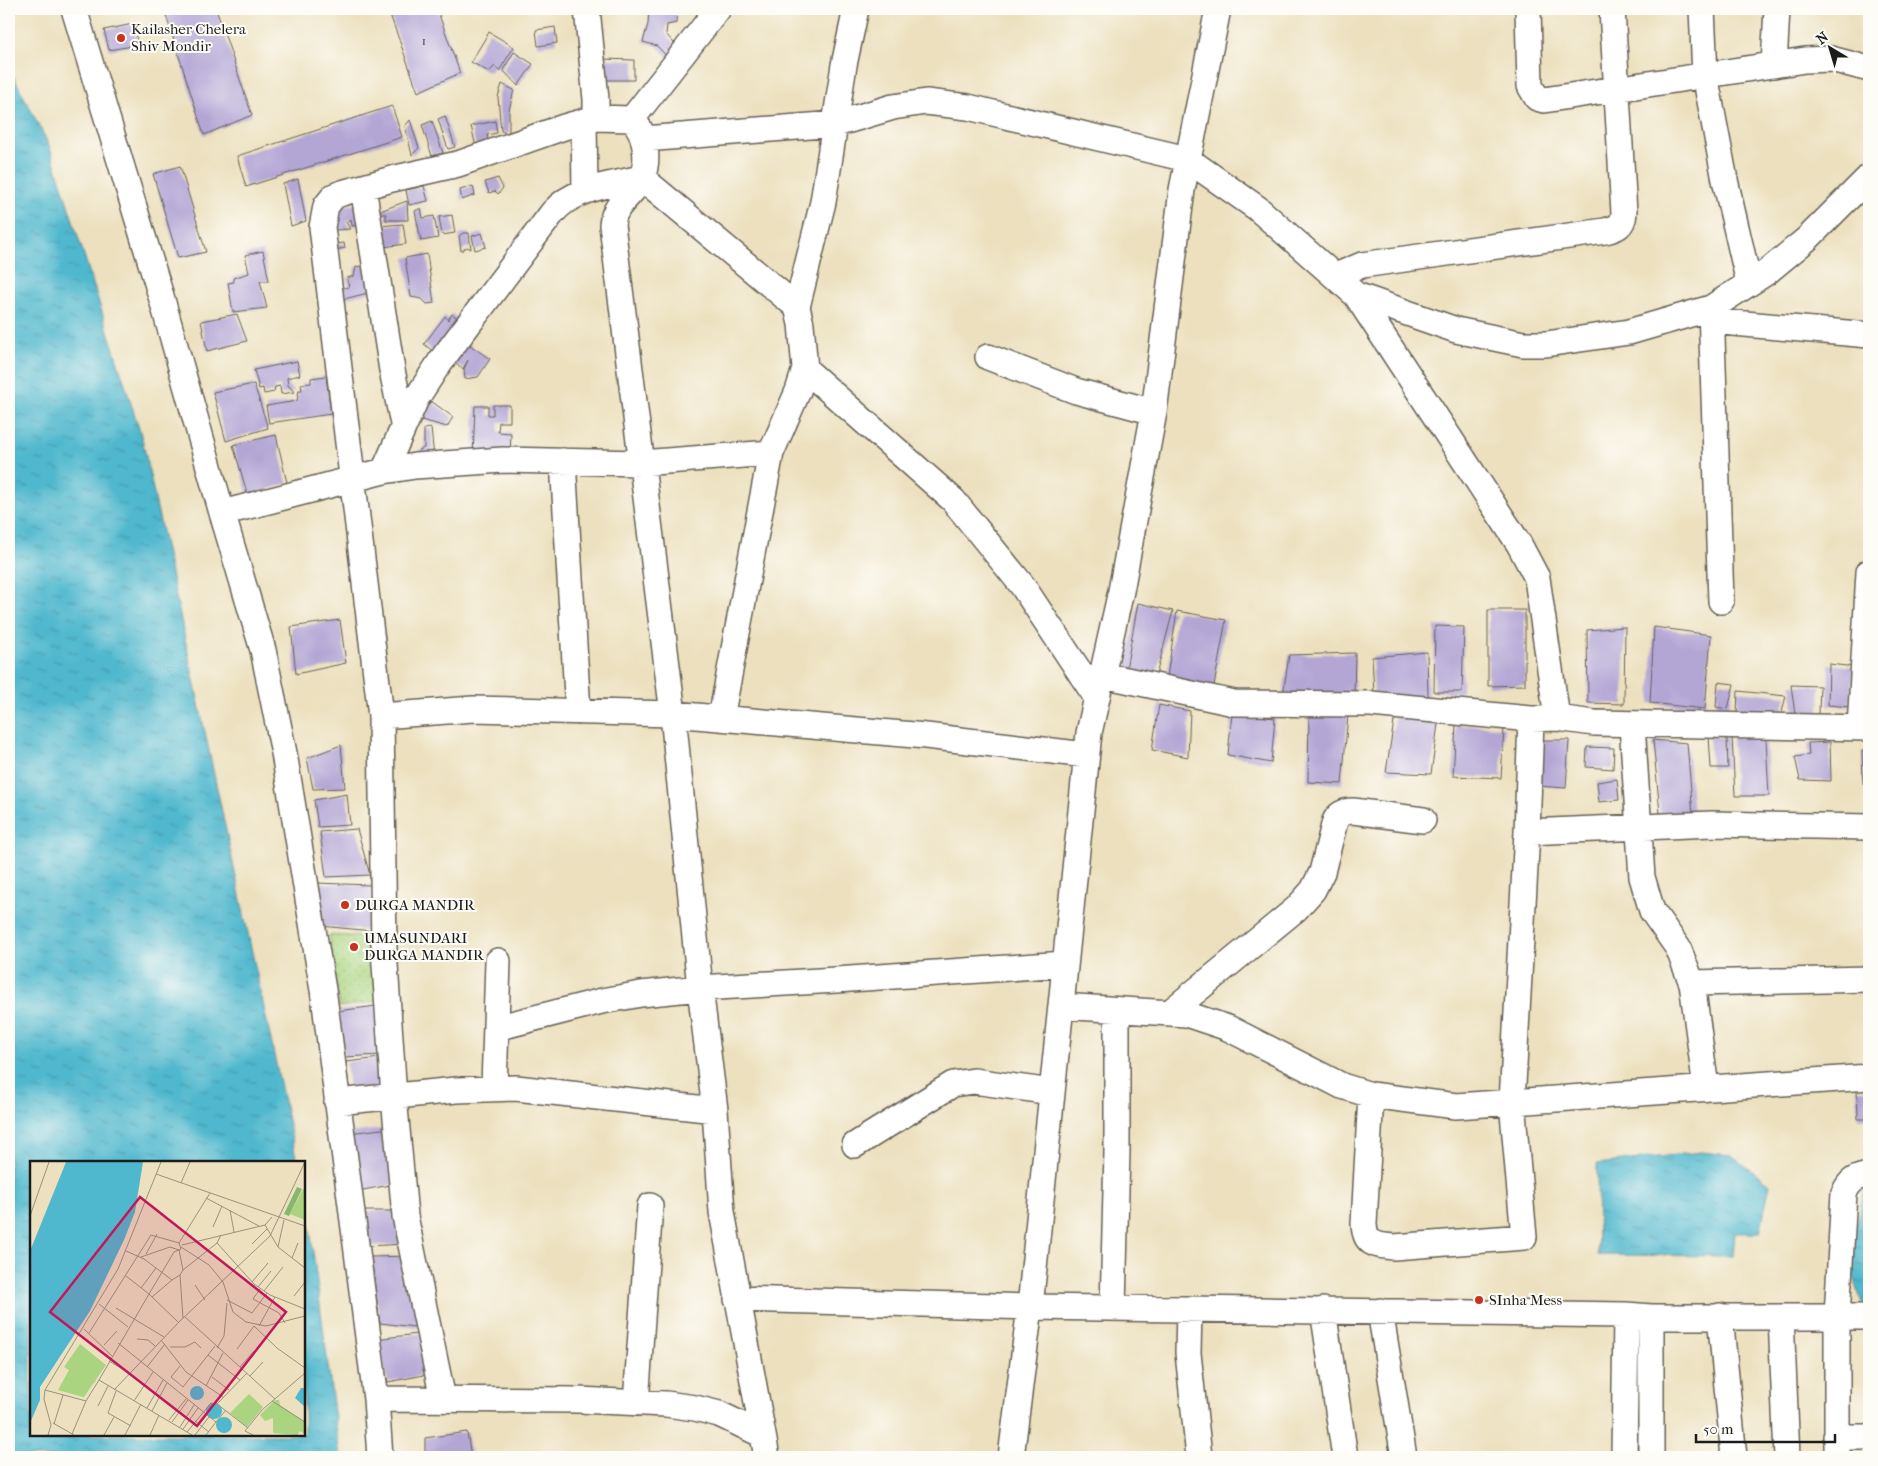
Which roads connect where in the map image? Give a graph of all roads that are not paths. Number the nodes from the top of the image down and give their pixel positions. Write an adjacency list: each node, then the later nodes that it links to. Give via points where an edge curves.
1 (74, 9): 37 (street, via 158,286)
2 (587, 9): 14 (street, via 596,99)
3 (718, 9): 16 (street)
4 (856, 9): 15 (street)
5 (1218, 9): 17 (street)
6 (1528, 9): 13 (street, via 1530,86 1537,98 1544,100)
7 (1612, 9): 13 (street)
8 (1702, 9): 12 (street)
9 (1777, 9): 10 (street)
10 (1774, 65): 11 (street, via 1832,59); 12 (street)
11 (1869, 69)
12 (1705, 75): 13 (street); 23 (street)
13 (1616, 89): 22 (street, via 1624,213 1621,225 1362,265)
14 (590, 119): 16 (street); 20 (street, via 458,164); 21 (street)
15 (836, 124): 16 (street); 17 (street, via 893,107 926,102 968,107); 25 (street, via 823,202)
16 (638, 129): 19 (street, via 646,156)
17 (1187, 159): 22 (street, via 1257,208); 30 (street)
18 (1869, 177): 23 (street, via 1808,238)
19 (642, 178): 21 (street); 25 (street); 34 (street, via 612,216)
20 (363, 187): 31 (street); 36 (street, via 342,192 329,200 322,227)
21 (585, 191): 31 (street, via 562,202 553,212 440,362)
22 (1336, 276): 24 (street)
23 (1749, 283): 26 (street)
24 (1356, 295): 26 (street, via 1456,330 1523,344 1546,344 1629,332); 45 (street, via 1519,544 1536,578)
25 (797, 307): 29 (street)
26 (1711, 314): 27 (street); 39 (street)
27 (1869, 335)
28 (988, 357): 30 (street, via 1076,391)
29 (805, 369): 32 (street); 40 (street, via 953,500)
30 (1154, 412): 40 (street)
31 (403, 424): 35 (street)
32 (771, 453): 34 (street); 44 (street)
33 (563, 461): 34 (street); 35 (street, via 494,460); 41 (street)
34 (641, 463): 42 (street)
35 (384, 471): 36 (street)
36 (354, 480): 37 (street); 43 (street)
37 (222, 513): 69 (street, via 263,650 275,704 324,996)
38 (1869, 572): 48 (street)
39 (1721, 600)
40 (1100, 687): 46 (street, via 1234,703 1371,704); 49 (street)
41 (578, 712): 42 (street); 43 (street, via 473,709)
42 (673, 714): 44 (street); 58 (street)
43 (381, 716): 68 (street, via 384,950)
44 (721, 718): 49 (street, via 926,736)
45 (1557, 718): 46 (street); 47 (street)
46 (1530, 719): 53 (street)
47 (1632, 724): 48 (street); 52 (street)
48 (1865, 728)
49 (1086, 755): 55 (street)
50 (1423, 820): 61 (street, via 1353,811 1340,814 1335,821 1322,872 1302,903)
51 (1869, 827): 52 (street, via 1712,824)
52 (1638, 828): 53 (street); 57 (street, via 1642,877 1648,903 1678,948)
53 (1527, 832): 70 (street)
54 (498, 961): 62 (street)
55 (1065, 964): 58 (street); 59 (street)
56 (1869, 979): 57 (street)
57 (1692, 983): 65 (street)
58 (700, 988): 62 (street, via 602,1001); 71 (street)
59 (1061, 1006): 60 (street); 66 (street)
60 (1117, 1010): 61 (street); 77 (street)
61 (1169, 1013): 67 (street, via 1186,1014 1228,1028 1342,1086)
62 (496, 1028): 64 (street)
63 (1869, 1077): 65 (street)
64 (494, 1088): 68 (street); 71 (street)
65 (1706, 1088): 70 (street)
66 (1052, 1092): 72 (street, via 974,1081 953,1084); 76 (street)
67 (1371, 1095): 70 (street, via 1456,1106); 70 (street, via 1365,1232 1374,1245 1394,1247 1524,1237)
68 (394, 1097): 69 (street); 88 (street, via 405,1216)
69 (337, 1102): 87 (street)
70 (1512, 1102)
71 (715, 1110): 75 (street, via 722,1212)
72 (855, 1145)
73 (1869, 1174): 85 (street, via 1848,1183 1844,1193)
74 (650, 1206): 89 (street)
75 (737, 1299): 76 (street); 91 (street)
76 (1030, 1307): 77 (street); 94 (street)
77 (1113, 1308): 78 (street)
78 (1189, 1309): 79 (street); 95 (street, via 1188,1353)
79 (1323, 1310): 80 (street); 96 (street)
80 (1380, 1311): 81 (street); 97 (street)
81 (1626, 1315): 83 (street); 98 (street)
82 (1720, 1316): 83 (street); 84 (street); 100 (street)
83 (1652, 1317): 99 (street)
84 (1782, 1317): 85 (street); 101 (street)
85 (1837, 1317): 86 (street); 92 (street)
86 (1869, 1317)
87 (376, 1399): 88 (street); 93 (street)
88 (443, 1399): 89 (street)
89 (636, 1403): 91 (street, via 695,1408 719,1414)
90 (1869, 1437): 92 (street)
91 (765, 1446)
92 (1836, 1447)
93 (380, 1457)
94 (1011, 1457)
95 (1199, 1457)
96 (1345, 1457)
97 (1404, 1457)
98 (1624, 1457)
99 (1651, 1457)
100 (1734, 1457)
101 (1787, 1457)

